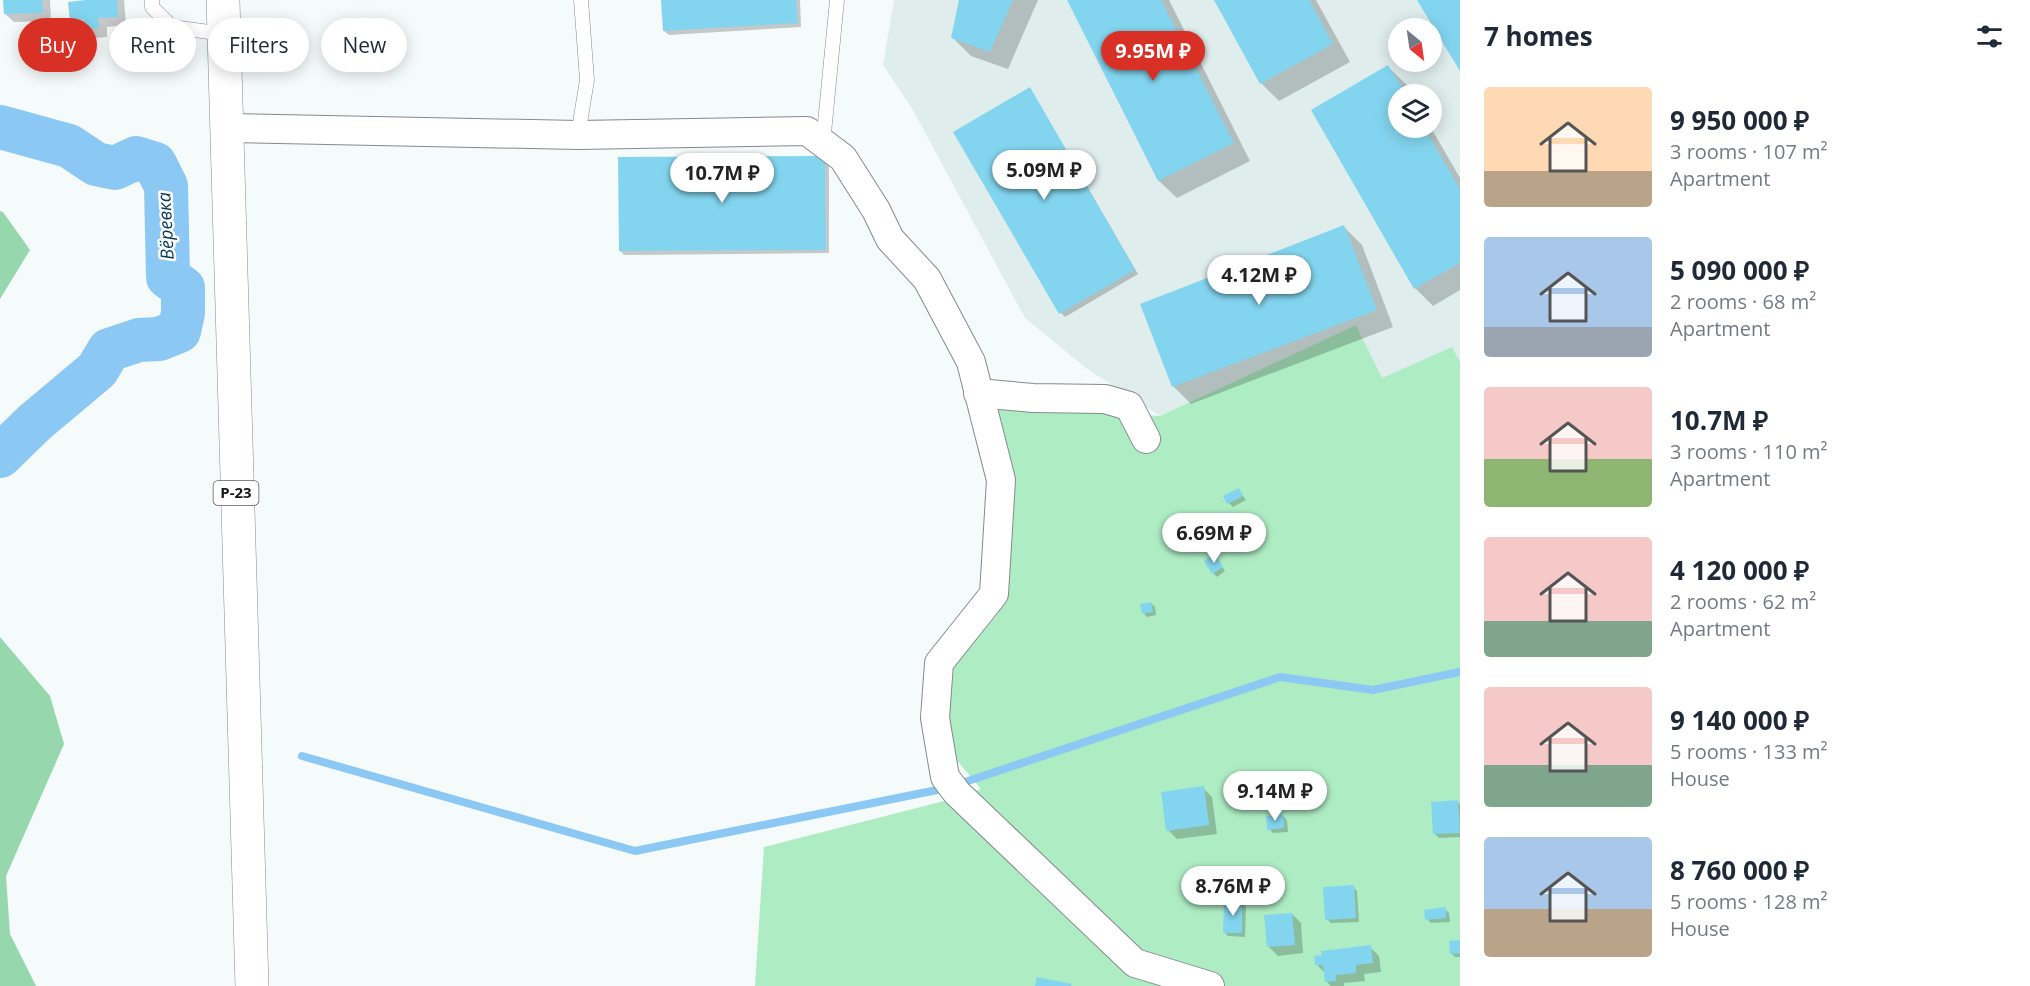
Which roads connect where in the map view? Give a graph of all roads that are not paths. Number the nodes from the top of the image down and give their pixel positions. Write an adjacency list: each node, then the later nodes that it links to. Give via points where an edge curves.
1 (152, 0): 6 (lane, via 152,7 172,27)
2 (223, 0): 5 (main road, Р-23)
3 (581, 0): 9 (lane, via 586,80)
4 (837, 0): 10 (lane)
5 (224, 18)
6 (208, 32)
7 (225, 72): 8 (main road, Р-23)
8 (227, 128): 9 (street); 13 (main road, Р-23)
9 (578, 135): 10 (street, via 807,131)
10 (823, 143): 11 (street, via 843,158 890,239 927,279 970,362)
11 (978, 393): 12 (street, via 1105,399 1129,406); 14 (street, via 1001,480 994,594 939,663 934,718 951,785 1135,963)
12 (1146, 439)
13 (252, 986)
14 (1210, 986)

